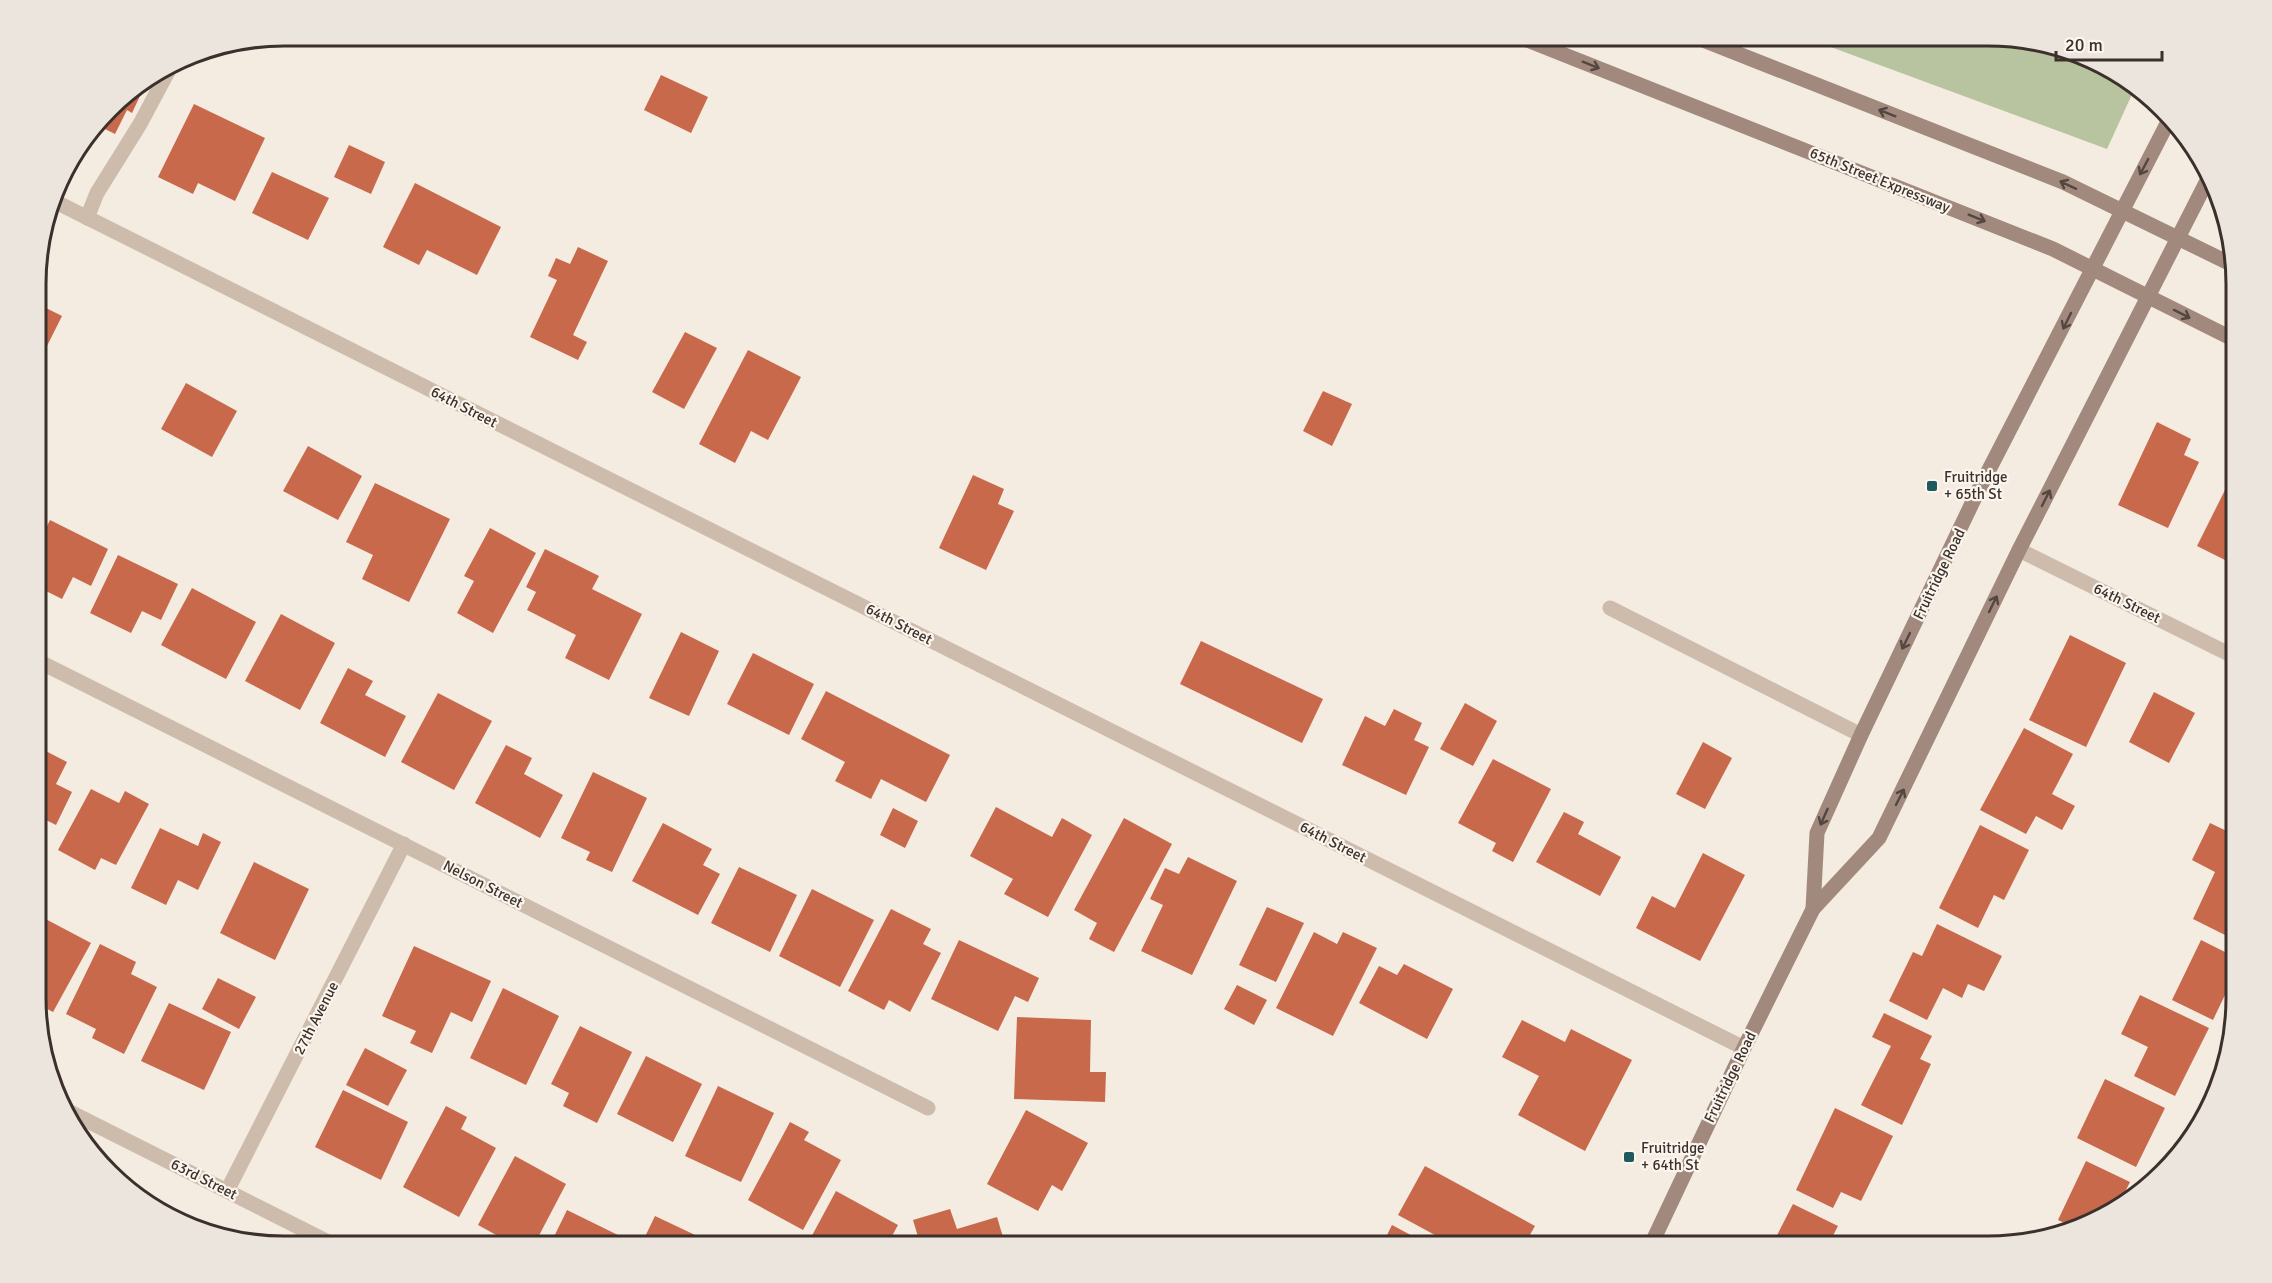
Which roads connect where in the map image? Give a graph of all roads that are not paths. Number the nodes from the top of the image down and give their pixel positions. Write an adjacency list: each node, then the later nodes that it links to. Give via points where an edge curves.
1 (1542, 46): 11 (main road, 65th Street Expressway, one-way to 11)
2 (1718, 46): 7 (main road, one-way to 2, via 2063,183)
3 (164, 79): 8 (street, via 97,193)
4 (2165, 127): 7 (main road, Fruitridge Road, one-way to 7)
5 (2204, 186): 9 (main road, Fruitridge Road)
6 (60, 204): 8 (street, 64th Street)
7 (2121, 211): 9 (main road); 11 (main road, Fruitridge Road)
8 (87, 218): 21 (street, 64th Street)
9 (2177, 237): 10 (main road); 12 (main road, Fruitridge Road)
10 (2224, 260)
11 (2093, 268): 12 (main road, 65th Street Expressway); 18 (main road, Fruitridge Road, one-way to 18, via 1977,493)
12 (2148, 296): 13 (main road, 65th Street Expressway, one-way to 13); 14 (main road, Fruitridge Road, one-way to 12)
13 (2226, 335)
14 (2019, 550): 16 (street, 64th Street); 20 (main road, Fruitridge Road, one-way to 14, via 1879,838)
15 (1610, 608): 18 (street)
16 (2226, 653)
17 (46, 665): 19 (street, Nelson Street)
18 (1861, 735): 20 (main road, Fruitridge Road, one-way to 20, via 1817,833)
19 (404, 844): 22 (street, Nelson Street); 24 (street, 27th Avenue)
20 (1813, 909): 21 (main road, Fruitridge Road)
21 (1744, 1048): 26 (main road, Fruitridge Road)
22 (928, 1108)
23 (76, 1115): 24 (street, 63rd Street)
24 (227, 1191): 25 (street, 63rd Street)
25 (319, 1237)
26 (1655, 1237)

